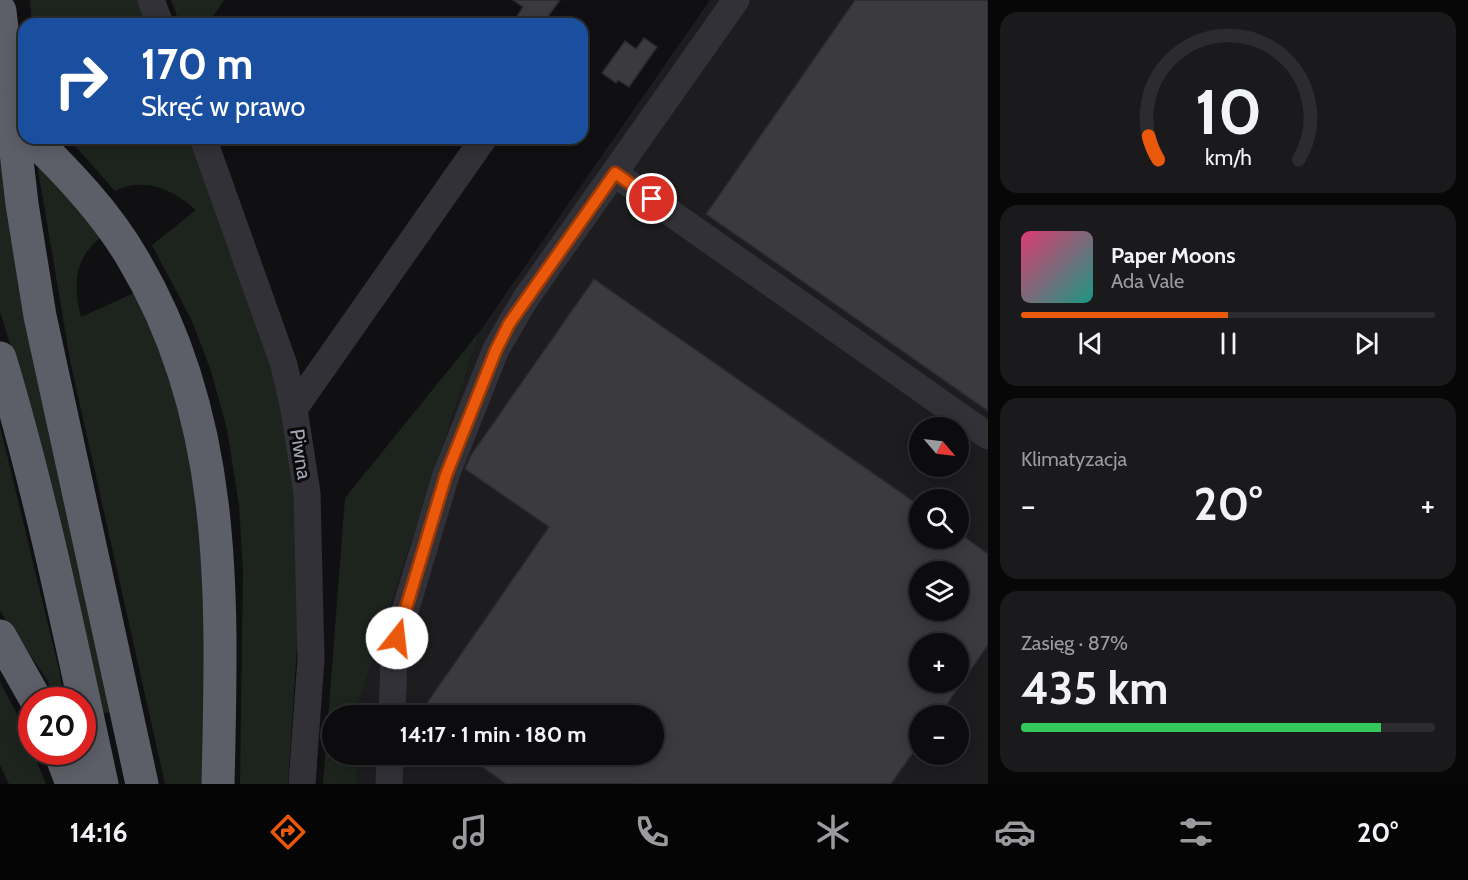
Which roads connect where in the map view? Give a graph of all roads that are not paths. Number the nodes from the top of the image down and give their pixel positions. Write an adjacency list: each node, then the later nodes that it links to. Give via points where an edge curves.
1 (151, 0): 4 (street)
2 (736, 0): 10 (street)
3 (0, 11): 21 (highway, via 22,204 40,316)
4 (158, 18)
5 (0, 110): 6 (highway, bridge)
6 (18, 126)
7 (38, 144): 22 (highway, via 103,216 133,259 167,323 182,363 205,452 214,507 219,572)
8 (205, 144): 12 (street, Piwna, via 284,365)
9 (480, 144): 12 (street)
10 (615, 173): 13 (street); 16 (street, via 526,298 496,350 446,475 397,638)
11 (0, 358): 20 (highway, via 46,526)
12 (294, 409): 23 (street, Piwna, via 307,493 310,605 311,659)
13 (988, 436)
14 (0, 636): 15 (highway)
15 (29, 687)
16 (392, 705)
17 (65, 765): 19 (highway)
18 (390, 765): 24 (street)
19 (72, 784)
20 (102, 784)
21 (142, 784)
22 (218, 784)
23 (302, 784)
24 (389, 784)

